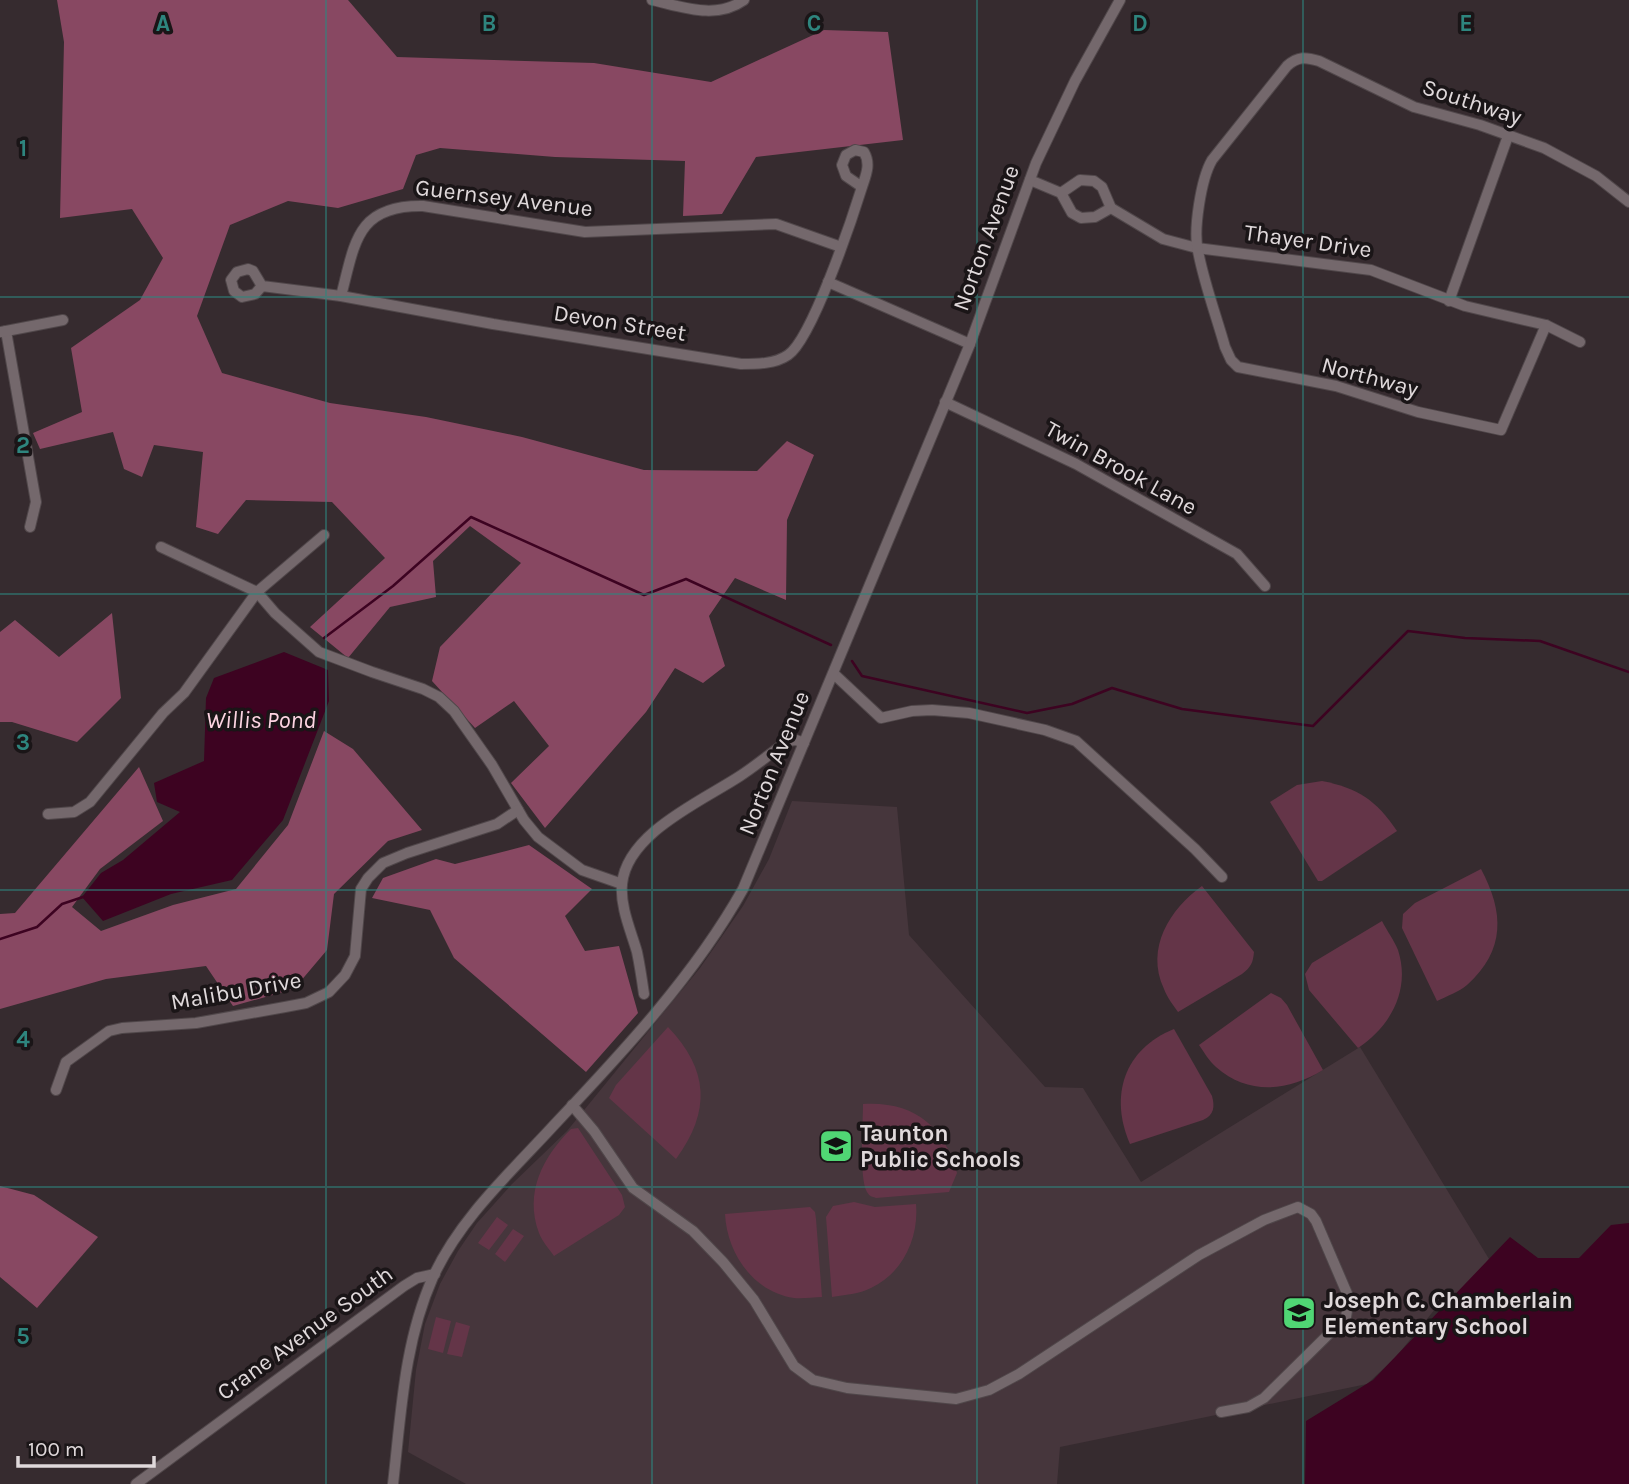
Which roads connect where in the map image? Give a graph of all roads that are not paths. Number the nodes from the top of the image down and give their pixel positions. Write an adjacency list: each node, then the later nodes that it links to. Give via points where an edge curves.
1 (652, 0): 2 (street, via 711,11)
2 (744, 0)
3 (1118, 1): 5 (street, Norton Avenue)
4 (1508, 135): 8 (street, Southway, via 1574,163); 11 (street, Southway, via 1407,104 1319,61 1295,60 1207,169 1201,188); 15 (street)
5 (1030, 180): 7 (street); 20 (street, Norton Avenue)
6 (862, 187): 10 (street, Devon Street)
7 (1061, 193): 9 (street, via 1072,213 1081,218 1091,219); 9 (street, Thayer Drive, via 1090,179 1102,187)
8 (1629, 202)
9 (1111, 208): 11 (street, Thayer Drive, via 1163,239)
10 (841, 247): 12 (street, Devon Street); 14 (street, Guernsey Avenue, via 776,224 585,232 404,206 382,213 361,231)
11 (1197, 248): 15 (street, Thayer Drive, via 1371,270); 17 (street, Northway, via 1225,347 1238,367 1336,386 1418,412 1502,429)
12 (828, 282): 14 (street, Devon Street, via 794,350 781,359 758,364); 20 (street)
13 (262, 286): 14 (street, Devon Street)
14 (341, 296)
15 (1449, 301): 17 (street, Thayer Drive)
16 (63, 320): 18 (street)
17 (1546, 325): 19 (street, Thayer Drive)
18 (3, 332): 22 (street, via 36,502)
19 (1580, 342)
20 (970, 344): 21 (street, Norton Avenue)
21 (945, 402): 25 (street, Twin Brook Lane, via 1076,464 1237,554); 27 (street, Norton Avenue)
22 (30, 527)
23 (324, 535): 26 (street)
24 (161, 547): 26 (street)
25 (1265, 586)
26 (257, 592): 29 (street, via 320,652 423,689 446,703 492,765); 30 (street, via 184,693 90,802 74,812)
27 (834, 674): 28 (street, Norton Avenue); 31 (street, via 881,718 922,710 969,713 1076,741)
28 (804, 743): 32 (street, via 788,741 651,834 631,857); 35 (street, Norton Avenue, via 750,876 726,920 635,1036)
29 (518, 810): 32 (street, via 531,830 563,858); 34 (street, Malibu Drive, via 497,824 383,863 361,889 355,956 329,992 306,1003 196,1023 109,1031 66,1062)
30 (48, 814)
31 (1222, 877)
32 (622, 884): 33 (street)
33 (644, 994)
34 (56, 1090)
35 (572, 1105): 36 (street, Norton Avenue, via 480,1206); 37 (street, via 633,1188 693,1231 741,1282 794,1366 827,1385 956,1399 989,1391 1228,1238 1298,1207 1316,1221 1349,1298 1346,1317 1265,1398)
36 (435, 1274): 38 (street, Crane Avenue South, via 404,1286); 39 (street, Norton Avenue, via 410,1348)
37 (1221, 1412)
38 (136, 1484)
39 (393, 1484)

